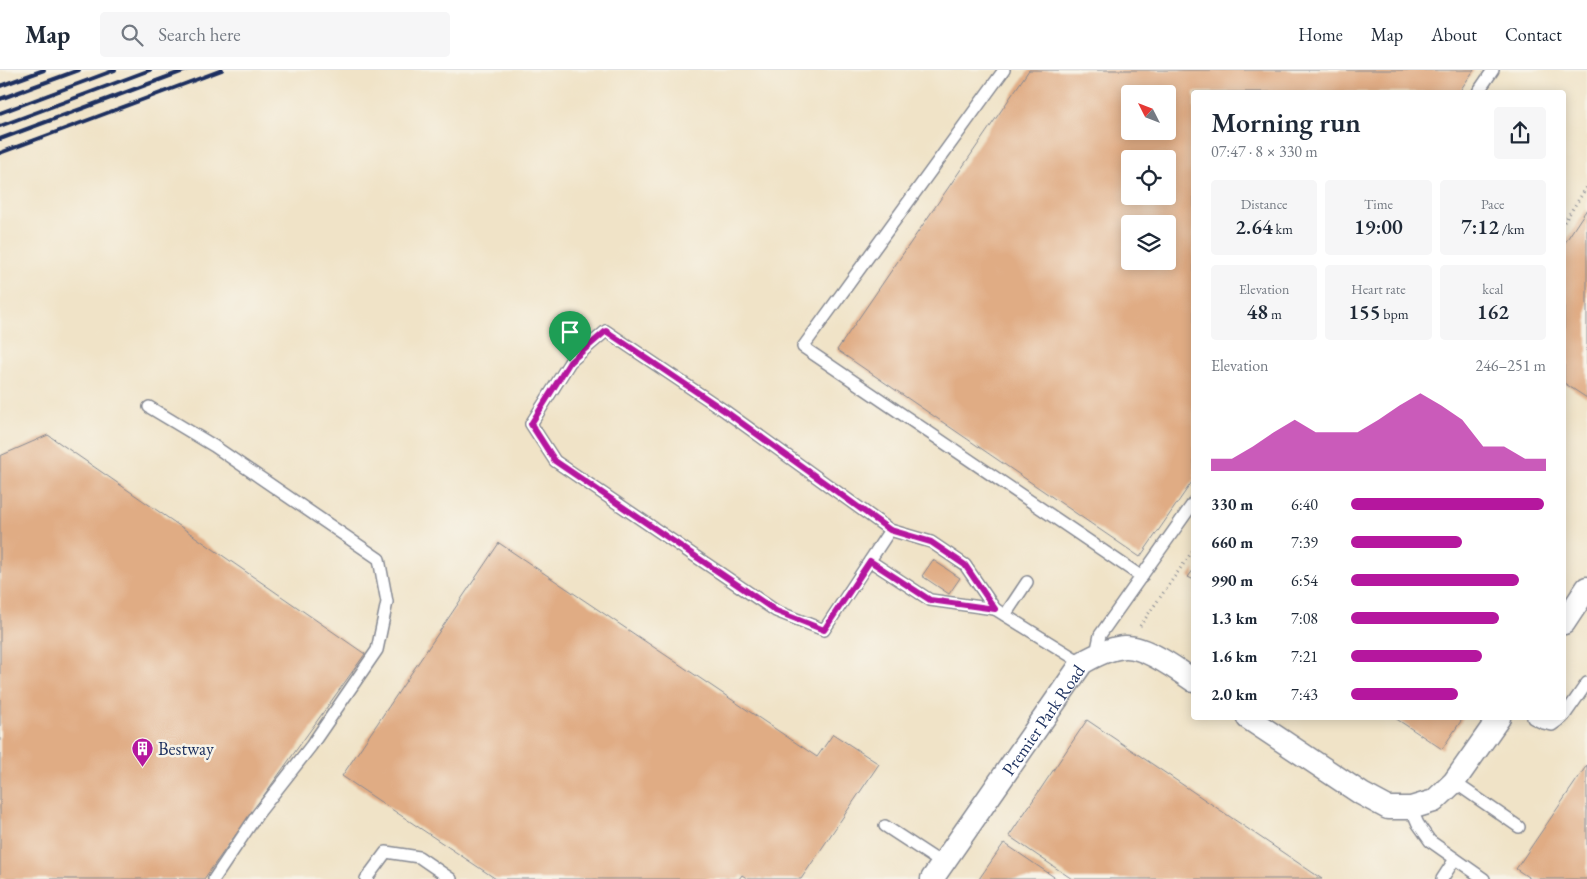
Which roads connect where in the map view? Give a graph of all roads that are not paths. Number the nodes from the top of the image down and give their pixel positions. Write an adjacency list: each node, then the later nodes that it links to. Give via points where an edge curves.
1 (1004, 70): 8 (lane, via 804,347)
2 (1493, 70): 3 (lane)
3 (1479, 90)
4 (149, 407): 27 (lane, via 214,446 379,559 387,602 376,650)
5 (1191, 506): 8 (lane)
6 (890, 530): 7 (lane); 7 (lane, via 725,411 606,331 570,362 531,424 555,461 776,611 824,630); 11 (lane, via 931,542 965,565)
7 (870, 561): 11 (lane, via 930,600)
8 (1142, 577): 13 (lane, via 1100,635)
9 (1027, 582): 11 (lane)
10 (1587, 588): 12 (street)
11 (1000, 612): 13 (lane)
12 (1566, 620)
13 (1089, 659): 14 (street, Premier Park Road, via 1126,647 1163,660); 26 (street, Premier Park Road)
14 (1191, 679)
15 (1587, 684): 16 (lane)
16 (1566, 713)
17 (1251, 720): 22 (street, via 1362,794 1388,808)
18 (1498, 720): 21 (street)
19 (1537, 720): 20 (lane, via 1552,725)
20 (1559, 720)
21 (1454, 782): 22 (street, via 1434,801); 24 (lane)
22 (1411, 808): 25 (lane, via 1430,841)
23 (886, 826): 26 (lane)
24 (1519, 827)
25 (1455, 859): 30 (lane); 31 (lane)
26 (937, 871)
27 (214, 879)
28 (366, 879): 29 (lane, via 386,852 419,857)
29 (451, 879)
30 (1442, 879)
31 (1484, 879)

